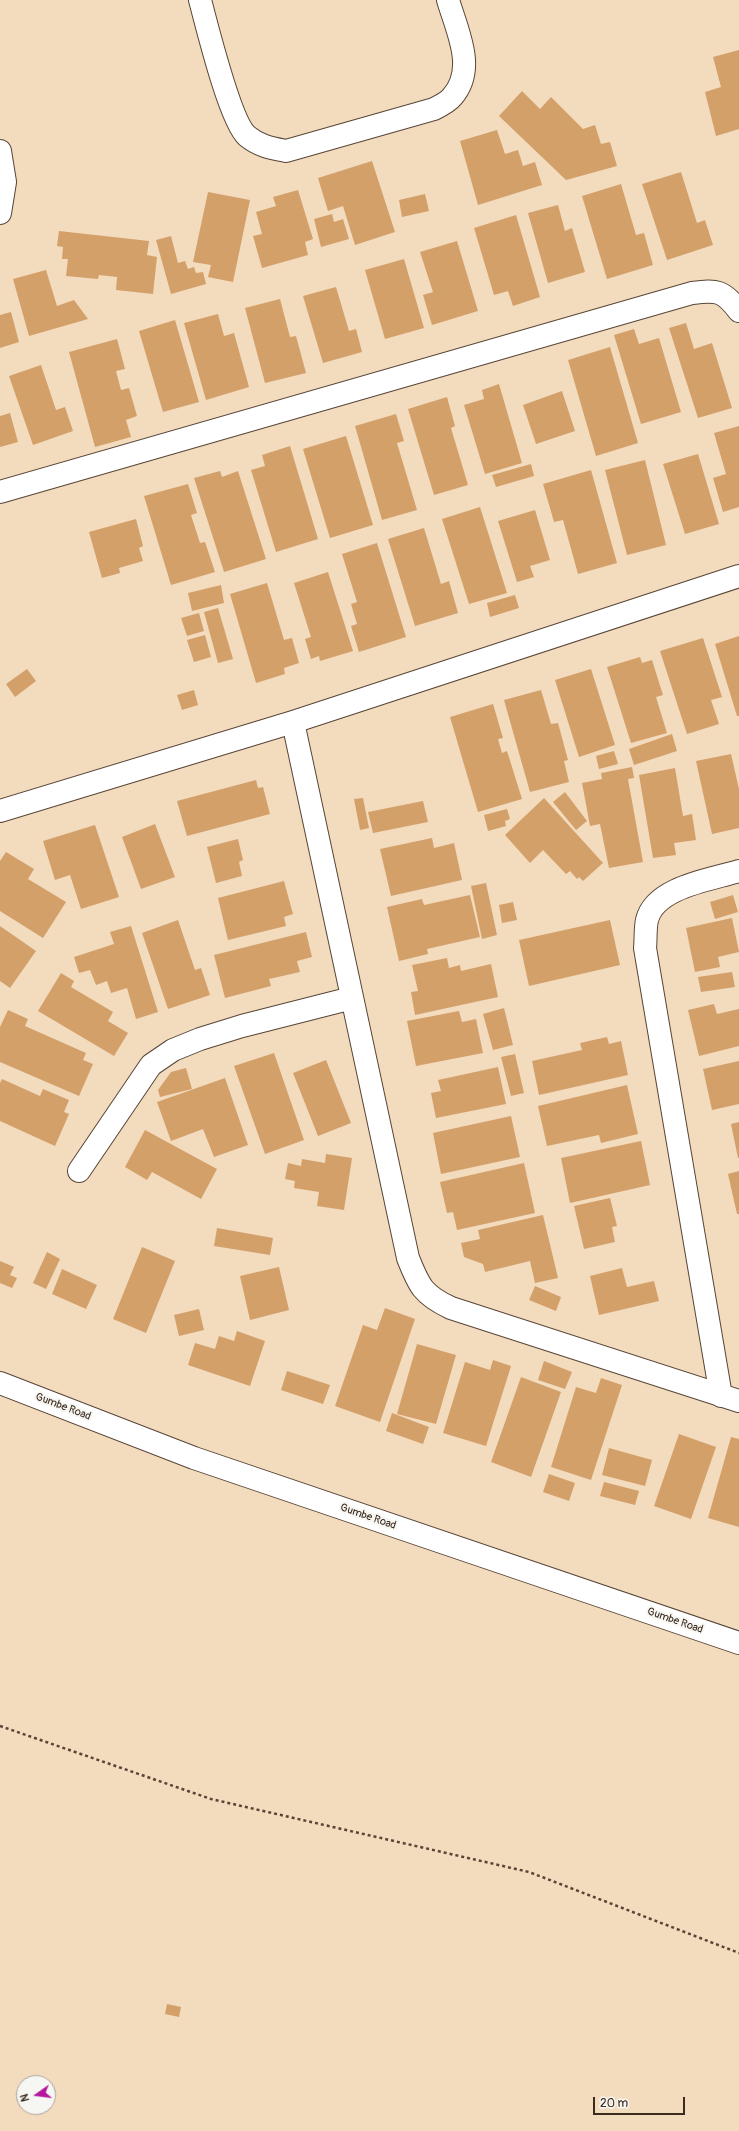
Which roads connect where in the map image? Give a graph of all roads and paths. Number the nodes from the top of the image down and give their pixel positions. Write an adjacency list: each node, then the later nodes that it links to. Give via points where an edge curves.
1 (200, 0): 2 (street, via 234,117 246,135 264,147 286,151 434,110 452,98 462,81 465,56)
2 (448, 0)
3 (0, 151): 4 (street, via 6,182)
4 (0, 213)
5 (739, 311): 6 (street, via 729,298 713,291 692,292)
6 (0, 492)
7 (739, 576): 8 (street)
8 (293, 722): 9 (street); 11 (street)
9 (0, 811)
10 (739, 871): 14 (street, via 674,890 654,905 647,920 645,948)
11 (352, 998): 12 (street, via 242,1026 173,1050 151,1065); 14 (street, via 408,1258 418,1283 432,1299 458,1311)
12 (79, 1171)
13 (0, 1383): 15 (street, Gumbe Road, via 194,1458)
14 (730, 1398)
15 (739, 1643)
16 (0, 1726): 17 (path, via 211,1799 529,1872)
17 (739, 1953)

